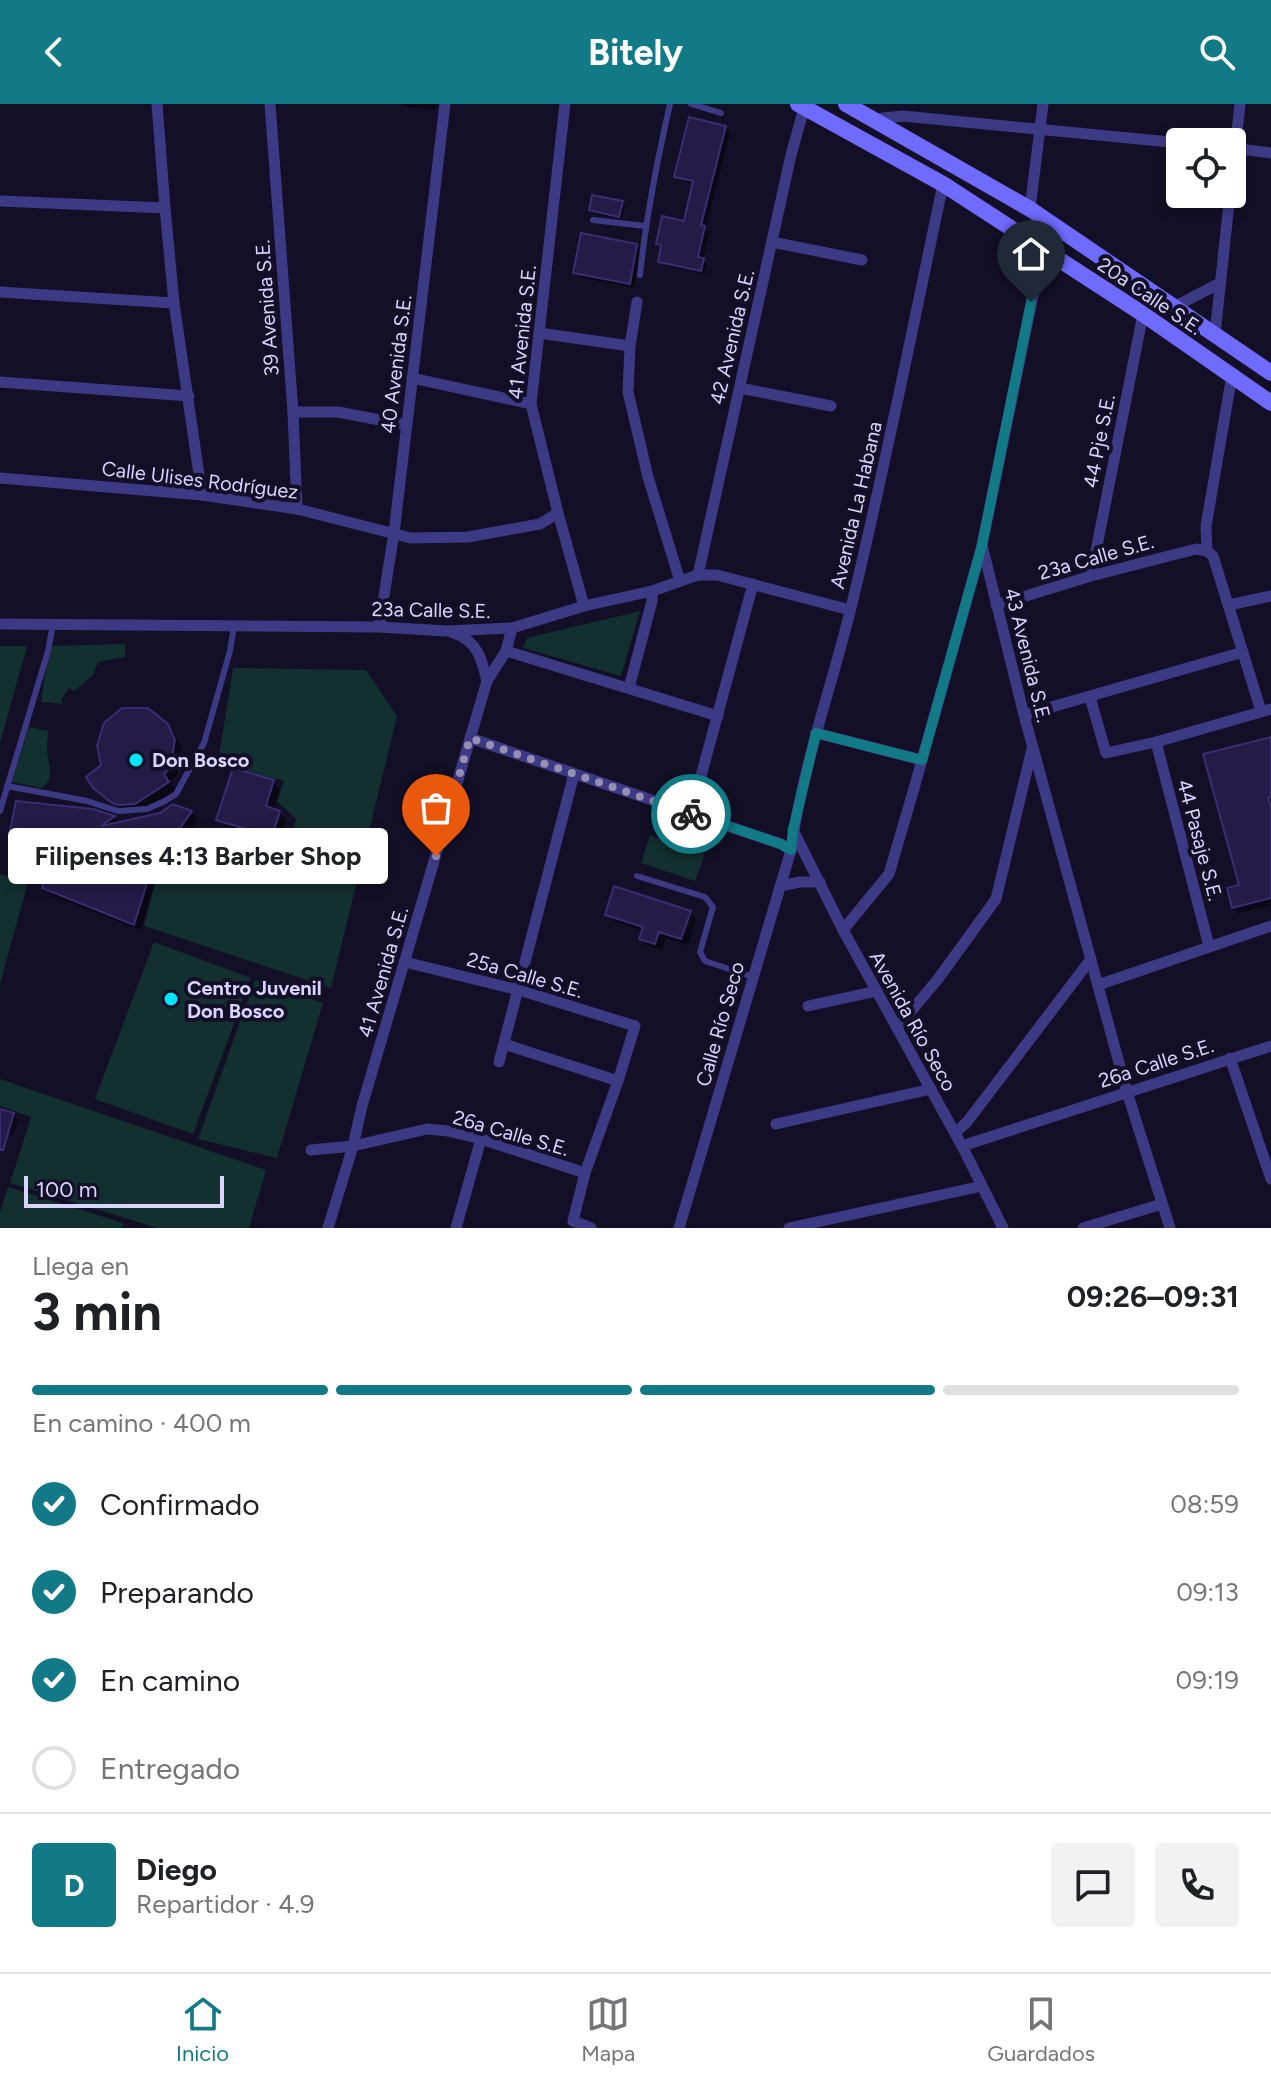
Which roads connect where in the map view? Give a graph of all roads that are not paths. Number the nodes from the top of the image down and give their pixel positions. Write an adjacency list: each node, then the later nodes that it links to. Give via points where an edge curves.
1 (157, 104): 20 (street)
2 (270, 104): 48 (street, 39 Avenida S.E.)
3 (445, 104): 41 (street, 40 Avenida S.E.)
4 (565, 104): 36 (street, 41 Avenida S.E.)
5 (670, 104): 25 (lane)
6 (691, 104): 11 (lane)
7 (846, 104): 12 (street, 20a Calle S.E.)
8 (1043, 104): 13 (street)
9 (1240, 104): 14 (street)
10 (801, 106): 18 (street, 20a Calle S.E.); 26 (street, 42 Avenida S.E.)
11 (721, 113)
12 (874, 119): 13 (street, via 903,116); 22 (street, 20a Calle S.E.)
13 (1041, 128): 15 (street); 22 (street)
14 (1237, 128)
15 (1166, 141)
16 (1246, 150): 17 (street)
17 (1271, 153)
18 (943, 184): 27 (street, 20a Calle S.E.); 66 (street, Avenida La Habana)
19 (0, 201): 20 (street)
20 (165, 208): 33 (street)
21 (1228, 208): 30 (street)
22 (1030, 209): 24 (street, 20a Calle S.E.)
23 (593, 220): 25 (lane)
24 (1048, 222): 27 (street, 43 Avenida S.E.); 34 (street, 20a Calle S.E.)
25 (645, 226): 29 (lane)
26 (772, 242): 28 (street); 43 (street, 42 Avenida S.E.)
27 (1042, 248): 35 (street, 20a Calle S.E.); 55 (street, 43 Avenida S.E.)
28 (862, 260)
29 (640, 275)
30 (1220, 283): 34 (street); 37 (street)
31 (0, 292): 33 (street)
32 (637, 302): 38 (street)
33 (174, 303): 44 (street)
34 (1174, 307): 37 (street, 20a Calle S.E.)
35 (1143, 314): 40 (street, 20a Calle S.E.); 58 (street, 44 Pje S.E.)
36 (539, 333): 38 (street); 46 (street, 41 Avenida S.E.)
37 (1215, 334): 39 (street, 20a Calle S.E.)
38 (630, 346): 59 (street, via 628,392)
39 (1268, 367)
40 (1232, 375): 45 (street, 20a Calle S.E.); 56 (street, via 1206,526)
41 (412, 378): 46 (street); 49 (street, 40 Avenida S.E.)
42 (0, 382): 44 (street)
43 (740, 388): 47 (street); 57 (street, 42 Avenida S.E.)
44 (189, 396): 51 (street)
45 (1271, 403)
46 (531, 404): 53 (street, 41 Avenida S.E.)
47 (831, 406)
48 (293, 412): 49 (street, via 338,412); 52 (street, 39 Avenida S.E.)
49 (406, 425): 54 (street, 40 Avenida S.E.)
50 (0, 478): 51 (street, Calle Ulises Rodríguez)
51 (202, 495): 52 (street, Calle Ulises Rodríguez)
52 (297, 509): 54 (street, Calle Ulises Rodríguez)
53 (558, 513): 54 (street, Calle Ulises Rodríguez, via 540,524 468,537 411,538); 65 (street, 41 Avenida S.E.)
54 (394, 533): 70 (street, 40 Avenida S.E.)
55 (982, 545): 63 (street, 43 Avenida S.E.); 85 (street)
56 (1207, 551): 58 (street, 23a Calle S.E., via 1196,549); 64 (street)
57 (698, 575): 59 (street, 23a Calle S.E.); 60 (street, 23a Calle S.E.)
58 (1091, 576): 63 (street, 23a Calle S.E.)
59 (680, 581): 61 (street, 23a Calle S.E.)
60 (753, 584): 66 (street, 23a Calle S.E.); 80 (street)
61 (652, 591): 65 (street, 23a Calle S.E.); 76 (street)
62 (1271, 596): 64 (street)
63 (996, 605): 79 (street, 43 Avenida S.E.)
64 (1229, 605): 74 (street)
65 (584, 606): 71 (street, 23a Calle S.E.)
66 (850, 610): 81 (street, Avenida La Habana)
67 (0, 624): 68 (street, 23a Calle S.E.)
68 (53, 624): 69 (street, 23a Calle S.E.); 87 (lane)
69 (234, 626): 70 (street, 23a Calle S.E.); 87 (lane, via 204,743 176,794 147,809 118,811)
70 (379, 627): 72 (street, 23a Calle S.E.)
71 (512, 628): 72 (street, 23a Calle S.E.); 73 (street, 41 Avenida S.E.)
72 (447, 631): 75 (street, via 473,645)
73 (506, 651): 75 (street, 41 Avenida S.E.); 76 (street)
74 (1243, 652): 77 (street); 78 (street)
75 (487, 681): 82 (street, 41 Avenida S.E.)
76 (629, 688): 80 (street)
77 (1090, 697): 79 (street); 83 (street, via 1106,753)
78 (1266, 710): 83 (street)
79 (1024, 715): 84 (street, 43 Avenida S.E.)
80 (718, 716): 89 (street)
81 (816, 733): 85 (street); 90 (street, Avenida La Habana)
82 (470, 738): 86 (street); 99 (street, 41 Avenida S.E.)
83 (1156, 742): 97 (street, 44 Pasaje S.E.)
84 (1033, 745): 98 (street, 43 Avenida S.E.); 105 (street, via 996,899)
85 (922, 760): 96 (street, via 889,874)
86 (574, 774): 89 (street); 102 (street)
87 (7, 786): 88 (lane)
88 (0, 811)
89 (691, 813): 91 (street)
90 (793, 830): 91 (street, Calle Río Seco); 93 (street, Avenida Río Seco)
91 (791, 850): 94 (street, Calle Río Seco)
92 (637, 876): 100 (lane, via 705,897 713,907 700,952 705,961)
93 (820, 882): 94 (street); 96 (street, Avenida Río Seco)
94 (780, 886): 100 (street, Calle Río Seco)
95 (1271, 926): 97 (street)
96 (843, 930): 103 (street, Avenida Río Seco)
97 (1209, 946): 101 (street)
98 (1091, 959): 101 (street, 43 Avenida S.E.); 114 (street)
99 (405, 962): 102 (street, 25a Calle S.E.); 116 (street, 41 Avenida S.E.)
100 (753, 977): 128 (street, Calle Río Seco)
101 (1098, 985): 112 (street, 43 Avenida S.E.)
102 (519, 990): 106 (street); 110 (street, 25a Calle S.E., via 635,1026)
103 (877, 991): 104 (street); 105 (street, Avenida Río Seco)
104 (808, 1006)
105 (897, 1028): 111 (street, Avenida Río Seco)
106 (504, 1044): 109 (street); 110 (street)
107 (1271, 1046): 108 (street, 26a Calle S.E.)
108 (1230, 1058): 112 (street, 26a Calle S.E.); 119 (street)
109 (499, 1062)
110 (618, 1081): 120 (street)
111 (931, 1089): 113 (street); 114 (street, Avenida Río Seco)
112 (1127, 1092): 117 (street, 26a Calle S.E.); 123 (street, 43 Avenida S.E.)
113 (776, 1124)
114 (955, 1133): 117 (street, Avenida Río Seco)
115 (481, 1139): 116 (street, 26a Calle S.E., via 427,1129); 120 (street, 26a Calle S.E.); 126 (street)
116 (353, 1146): 118 (street, 26a Calle S.E.); 125 (street, 41 Avenida S.E.)
117 (962, 1146): 122 (street, Avenida Río Seco)
118 (311, 1150)
119 (1268, 1163): 121 (street)
120 (585, 1173): 124 (street, 26a Calle S.E.)
121 (1271, 1179)
122 (982, 1186): 129 (street); 130 (street, Avenida Río Seco)
123 (1162, 1204): 131 (street); 132 (street, 43 Avenida S.E.)
124 (572, 1225): 127 (street, 26a Calle S.E.)
125 (332, 1227)
126 (456, 1228)
127 (591, 1228)
128 (679, 1228)
129 (789, 1228)
130 (1003, 1228)
131 (1083, 1228)
132 (1170, 1228)

